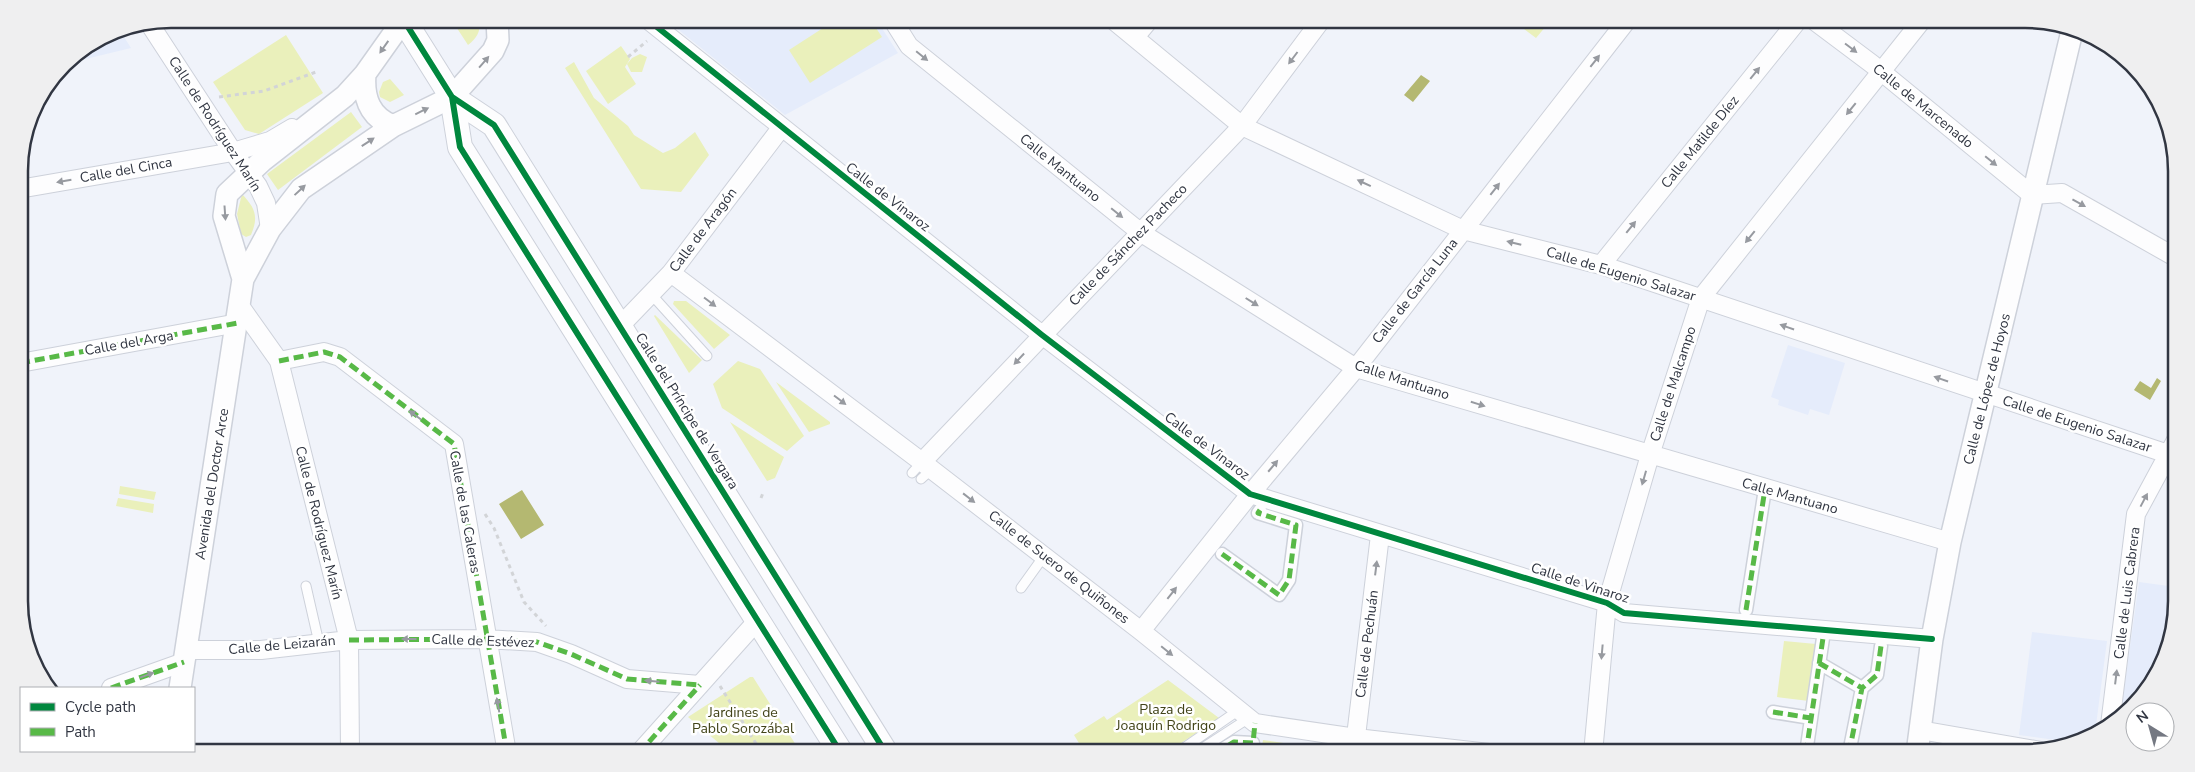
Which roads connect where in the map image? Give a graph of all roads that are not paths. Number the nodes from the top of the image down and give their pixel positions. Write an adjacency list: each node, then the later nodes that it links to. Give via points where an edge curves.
1 (398, 28): 19 (street, Avenida del Doctor Arce, one-way to 19)
2 (410, 28): 20 (main road, Calle del Príncipe de Vergara)
3 (497, 28): 17 (street)
4 (505, 28): 17 (street)
5 (658, 28): 24 (street, Calle de Vinaroz)
6 (898, 28): 31 (street, Calle Mantuano, one-way to 31, via 909,46)
7 (1124, 28): 16 (street, Calle de Eugenio Salazar)
8 (1142, 28): 16 (street)
9 (1315, 28): 23 (street, Calle de Sánchez Pacheco, one-way to 23)
10 (1621, 28): 30 (street, Calle de García Luna, one-way to 10)
11 (1791, 28): 33 (street, Calle Matilde Díez, one-way to 11)
12 (1824, 28): 18 (street, Calle de Marcenado, one-way to 18)
13 (1916, 28): 18 (street, Calle de Malcampo)
14 (153, 29): 25 (street, Calle de Rodríguez Marín)
15 (2071, 35): 28 (street, Calle de López de Hoyos)
16 (1135, 37): 23 (street, Calle de Eugenio Salazar)
17 (498, 40): 20 (street, one-way to 17, via 494,51)
18 (1882, 72): 28 (street, Calle de Marcenado, one-way to 28); 37 (street, Calle de Malcampo, one-way to 37)
19 (365, 74): 21 (street, Avenida del Doctor Arce); 22 (street, via 364,95 368,104 378,117)
20 (452, 97): 22 (street, Avenida del Doctor Arce, one-way to 20); 39 (main road, Calle del Príncipe de Vergara, via 494,125); 61 (main road, Calle del Príncipe de Vergara, via 460,146)
21 (338, 101): 25 (street, Calle del Cinca, via 270,141); 26 (street, Avenida del Doctor Arce)
22 (393, 126): 29 (street, Avenida del Doctor Arce, one-way to 22, via 301,189)
23 (1242, 126): 30 (street, Calle de Eugenio Salazar, one-way to 23); 31 (street, Calle de Sánchez Pacheco)
24 (780, 128): 34 (street, Calle de Aragón); 40 (street, Calle de Vinaroz)
25 (233, 152): 26 (street, Calle de Rodríguez Marín); 27 (street, Calle del Cinca, one-way to 27)
26 (248, 174): 29 (street, Calle de Rodríguez Marín, via 266,203); 35 (street, Avenida del Doctor Arce, one-way to 35, via 227,194 224,205 231,245)
27 (28, 187)
28 (2032, 195): 32 (street, one-way to 32, via 2062,193); 45 (street, Calle de López de Hoyos)
29 (270, 229): 35 (street, Avenida del Doctor Arce)
30 (1462, 230): 33 (street, Calle de Eugenio Salazar, one-way to 30); 44 (street, Calle de García Luna)
31 (1140, 232): 40 (street, Calle de Sánchez Pacheco); 44 (street, Calle Mantuano, one-way to 44)
32 (2168, 253)
33 (1601, 265): 37 (street, Calle de Eugenio Salazar)
34 (671, 273): 36 (street, Calle de Aragón); 49 (street, Calle de Suero de Quiñones, one-way to 49)
35 (243, 279): 38 (street, Avenida del Doctor Arce)
36 (651, 294): 39 (street, Calle de Aragón); 41 (lane)
37 (1701, 298): 45 (street, Calle de Eugenio Salazar, one-way to 37); 48 (street, Calle de Malcampo)
38 (239, 315): 42 (street, Calle del Arga); 43 (street, Calle de Rodríguez Marín); 69 (street, Avenida del Doctor Arce)
39 (619, 327): 84 (main road, Calle del Príncipe de Vergara)
40 (1042, 336): 49 (street, Calle de Sánchez Pacheco, one-way to 49); 51 (street, Calle de Vinaroz)
41 (707, 356)
42 (28, 361)
43 (279, 361): 63 (street, Calle de las Caleras, one-way to 43, via 454,444 340,357 324,352); 66 (street, Calle de Rodríguez Marín)
44 (1356, 368): 48 (street, Calle Mantuano, one-way to 48); 51 (street, Calle de García Luna, one-way to 44)
45 (1986, 395): 46 (street, Calle de Eugenio Salazar); 54 (street, Calle de López de Hoyos)
46 (2168, 446)
47 (2168, 454): 76 (street, Calle de Luis Cabrera, one-way to 47, via 2136,514)
48 (1650, 455): 50 (street, Calle Mantuano); 59 (street, Calle de Malcampo, one-way to 59)
49 (922, 471): 56 (street, Calle de Suero de Quiñones, one-way to 56)
50 (1765, 489): 54 (street, Calle Mantuano); 60 (street)
51 (1250, 494): 53 (street, Calle de Vinaroz); 62 (street, Calle de García Luna, one-way to 51)
52 (1260, 510): 55 (street, via 1258,513 1296,524 1290,580 1279,595)
53 (1380, 535): 59 (street, Calle de Vinaroz); 89 (street, Calle de Pechuán, one-way to 53)
54 (1950, 542): 65 (street, Calle de López de Hoyos)
55 (1222, 554)
56 (1044, 556): 58 (lane); 62 (street, Calle de Suero de Quiñones)
57 (306, 586): 67 (lane)
58 (1021, 588)
59 (1607, 603): 65 (street, Calle de Vinaroz, via 1624,613); 90 (street, Calle de Malcampo, one-way to 90)
60 (1746, 610)
61 (757, 620): 71 (street); 83 (main road, Calle del Príncipe de Vergara)
62 (1142, 631): 77 (street, Calle de Suero de Quiñones, one-way to 77)
63 (486, 638): 66 (street, Calle de Estévez, one-way to 66); 71 (street, Calle de Estévez, one-way to 63, via 626,679 537,642); 81 (street, Calle de las Caleras, one-way to 63)
64 (1823, 638): 70 (street)
65 (1932, 639): 79 (street, Calle de López de Hoyos)
66 (349, 640): 67 (street, Calle de Leizarán); 80 (street, Calle de Rodríguez Marín)
67 (319, 643): 69 (street, Calle de Leizarán)
68 (1881, 646): 74 (street, via 1877,675)
69 (185, 656): 72 (street, Calle de Leizarán, one-way to 69); 73 (street, Avenida del Doctor Arce)
70 (1819, 663): 74 (street); 78 (street)
71 (706, 679): 82 (street)
72 (112, 687)
73 (180, 687)
74 (1862, 688): 92 (street)
75 (1774, 712): 78 (street)
76 (2111, 715)
77 (1248, 717): 85 (lane); 86 (lane); 87 (street); 88 (street)
78 (1811, 718): 91 (street)
79 (1920, 730): 93 (street, Calle de López de Hoyos); 94 (street)
80 (350, 744)
81 (505, 744)
82 (647, 744)
83 (835, 744)
84 (880, 744)
85 (1194, 744)
86 (1208, 744)
87 (1252, 744)
88 (1348, 744)
89 (1355, 744)
90 (1594, 744)
91 (1807, 744)
92 (1851, 744)
93 (1918, 744)
94 (1997, 744)

